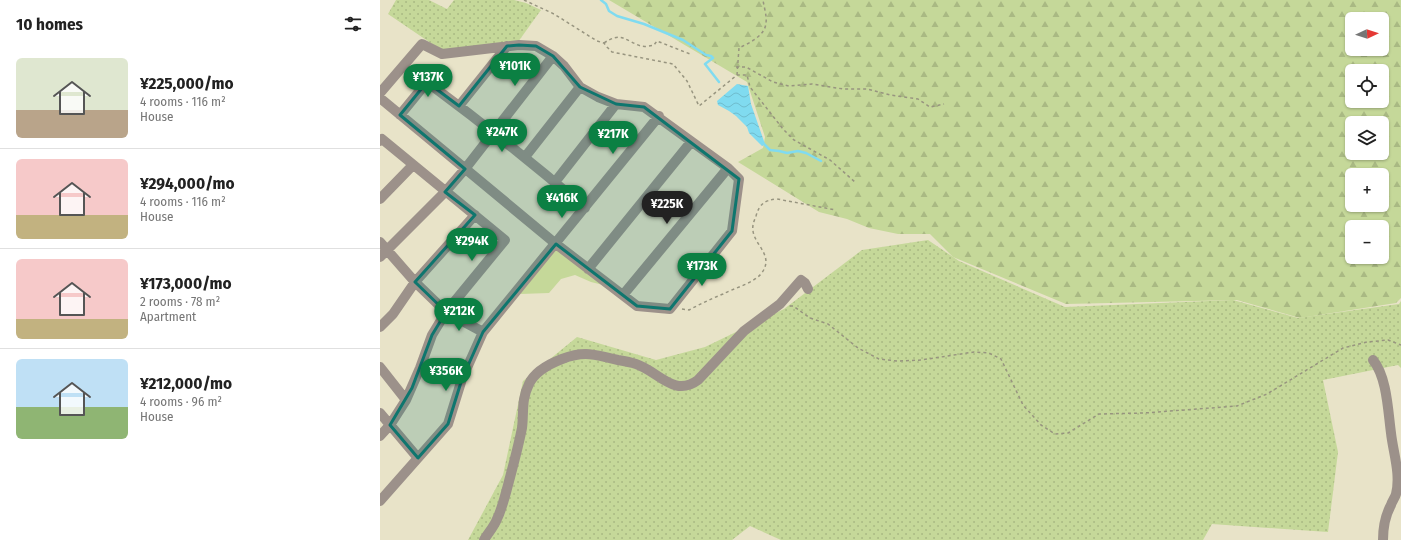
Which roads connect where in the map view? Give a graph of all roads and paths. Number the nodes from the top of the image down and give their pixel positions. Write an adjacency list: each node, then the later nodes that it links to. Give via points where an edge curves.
1 (524, 0): 3 (path)
2 (763, 0): 7 (path, via 766,23 762,33 739,48)
3 (604, 43): 5 (path, via 620,37 642,46 654,45 657,41); 8 (path, via 612,52 673,64 687,81 699,106)
4 (507, 46): 6 (street, via 536,46); 10 (street, via 442,54 422,44); 14 (street)
5 (690, 54)
6 (554, 56): 9 (street); 17 (street)
7 (736, 67): 8 (path); 13 (path, via 746,67 773,82 789,86 812,84 867,89 918,99 930,107)
8 (737, 75): 25 (path, via 747,75 750,87 794,140 830,160)
9 (580, 87): 12 (street); 20 (street)
10 (380, 93)
11 (380, 98): 15 (street)
12 (616, 104): 16 (street, via 644,107); 24 (street)
13 (944, 104)
14 (459, 106): 15 (street, via 427,82); 17 (street)
15 (400, 116): 23 (street)
16 (659, 116): 19 (street); 28 (street)
17 (494, 132): 20 (street); 23 (street)
18 (380, 140): 21 (street, via 382,139)
19 (691, 142): 22 (street); 34 (street)
20 (525, 157): 24 (street)
21 (413, 165): 26 (street); 27 (street)
22 (728, 168): 37 (street); 39 (street, via 739,179 732,231)
23 (465, 169): 26 (street); 32 (street)
24 (555, 182): 28 (street)
25 (855, 182)
26 (445, 192): 30 (street); 33 (street)
27 (380, 199)
28 (585, 208): 32 (street)
29 (836, 210): 39 (path, via 777,199 764,202 758,208 753,228 754,236 763,249 766,261 761,273 752,280 689,310)
30 (475, 215): 35 (street); 40 (street, via 505,240)
31 (380, 242): 33 (street)
32 (556, 244): 34 (street); 42 (street)
33 (384, 254): 35 (street)
34 (588, 269): 37 (street)
35 (415, 282): 40 (street); 41 (street, via 393,314)
36 (808, 289): 38 (street, via 800,280)
37 (623, 295): 39 (street, via 637,306 670,309)
38 (780, 304): 43 (path, via 793,306 810,318 828,324 858,348 879,359 921,360 974,352 989,353 1001,359 1023,405 1041,425 1055,434 1068,433 1099,414 1237,406 1266,394 1343,348 1388,340); 52 (street, via 744,331 693,384 672,384 636,364 599,355 575,354 551,363 538,372 532,378 524,396 518,448 497,520)
39 (673, 305)
40 (446, 312): 42 (street); 46 (street, via 432,335)
41 (380, 327)
42 (483, 332): 50 (street, via 462,379 448,424)
43 (1401, 345)
44 (1373, 360): 53 (street, via 1378,365 1386,394 1398,482 1396,495 1383,526)
45 (380, 367): 46 (street)
46 (406, 400): 48 (street)
47 (380, 413): 48 (street)
48 (390, 425): 49 (street); 50 (street)
49 (380, 436)
50 (418, 458): 51 (street)
51 (380, 501)
52 (484, 540)
53 (1383, 540)

